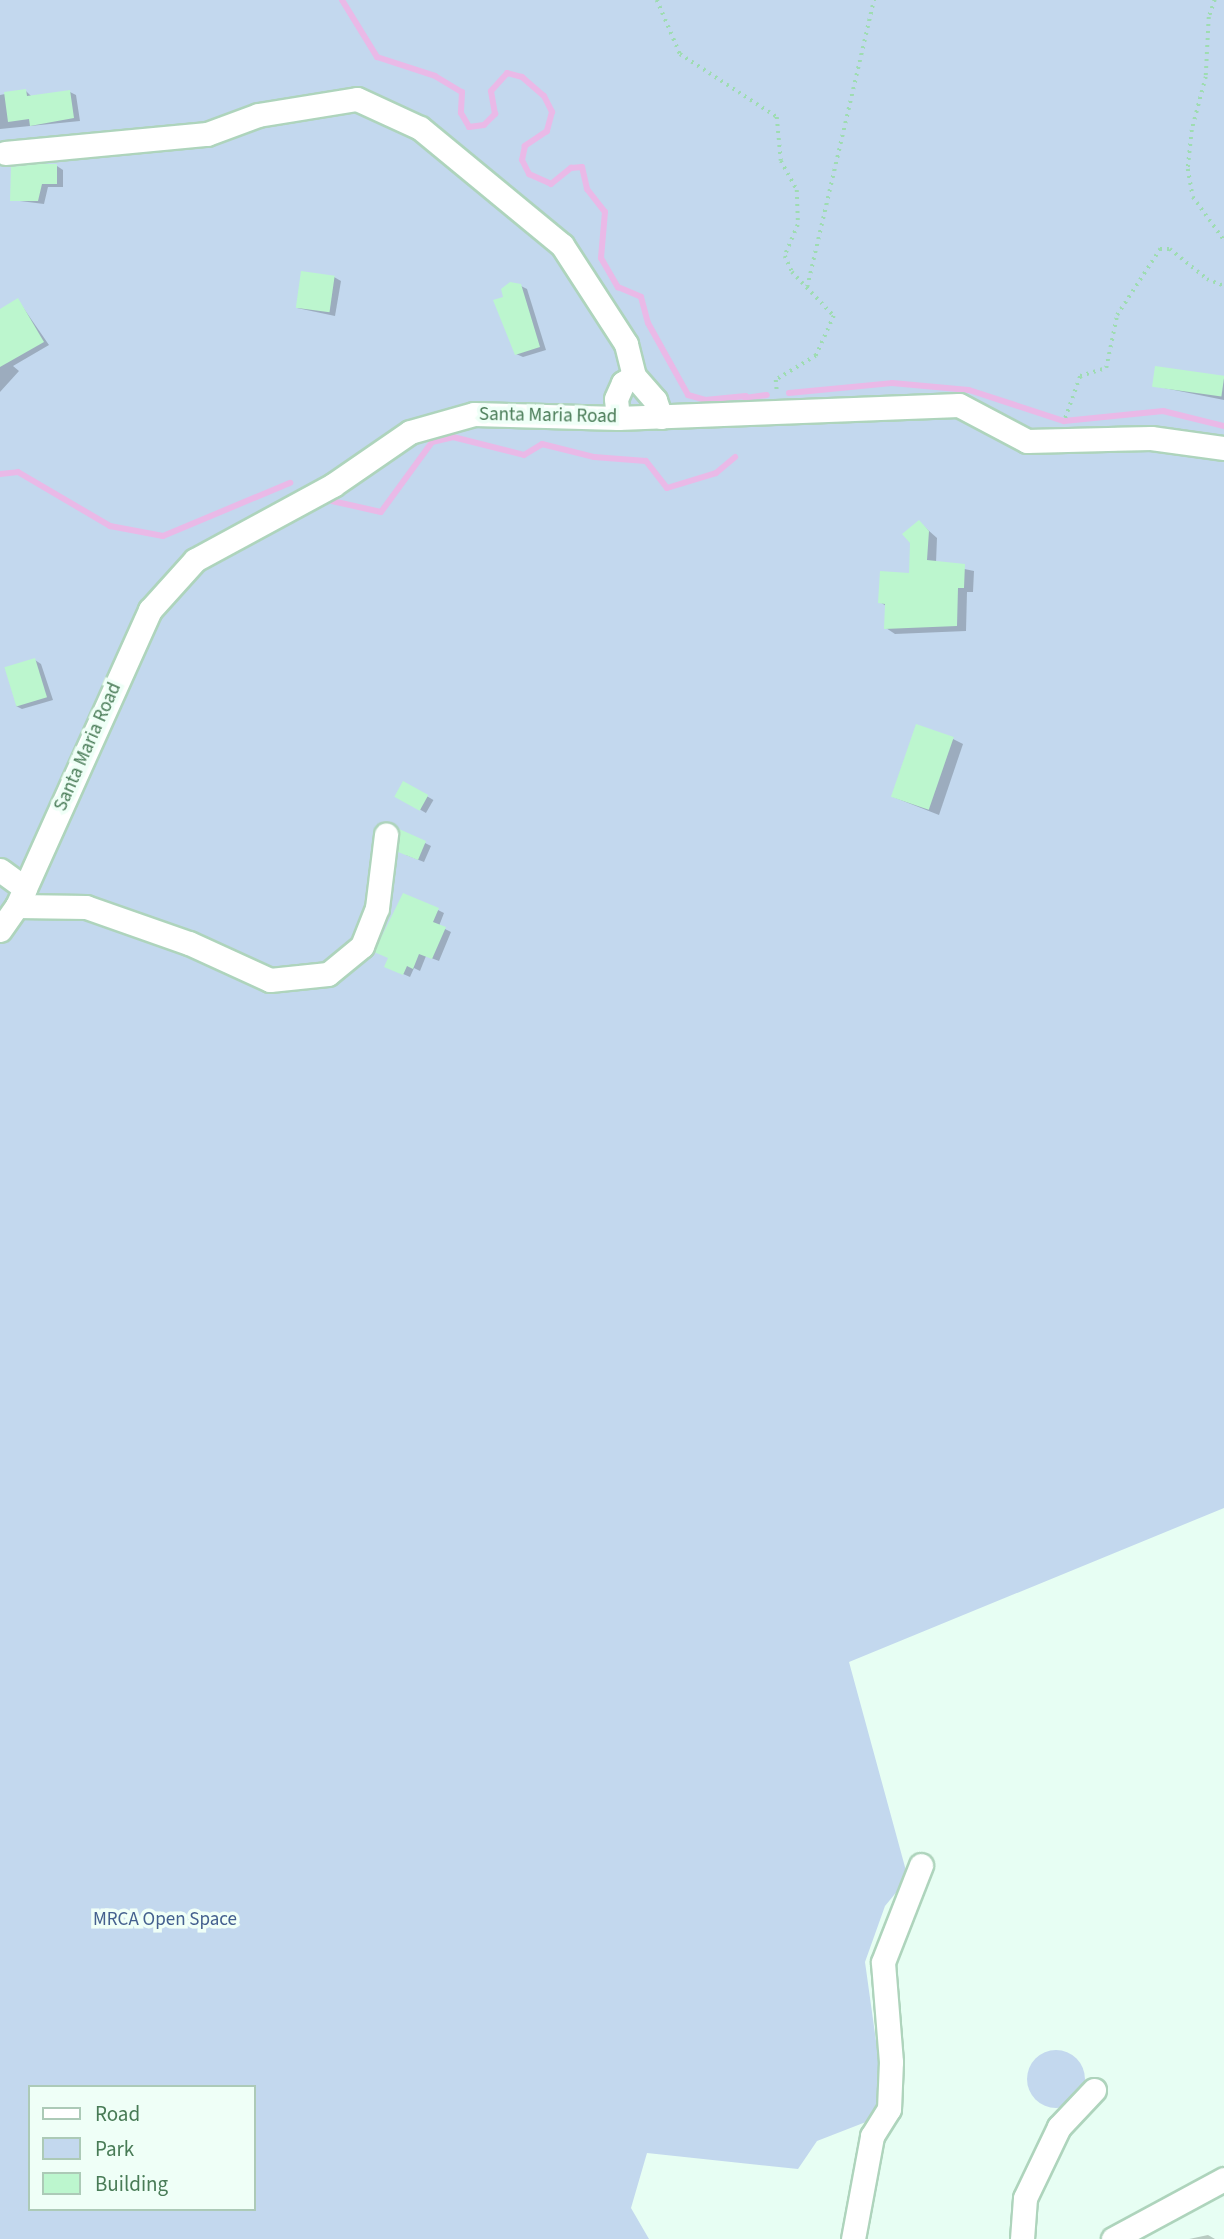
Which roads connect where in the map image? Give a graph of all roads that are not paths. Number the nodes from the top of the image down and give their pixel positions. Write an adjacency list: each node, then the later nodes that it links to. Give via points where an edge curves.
1 (5, 153): 2 (street, via 207,134 258,116 357,99 420,128 562,245 616,326)
2 (634, 376): 3 (street, via 655,400); 4 (street, via 623,383 616,399)
3 (661, 417): 4 (street, Santa Maria Road); 5 (street, Santa Maria Road, via 959,405 1027,441 1151,438)
4 (618, 418): 8 (street, Santa Maria Road, via 474,414 410,432 333,485 195,560 150,610)
5 (1224, 448)
6 (386, 835): 8 (street, via 377,908 362,946 328,974 270,979 189,943 86,907)
7 (0, 870): 8 (street)
8 (21, 897): 9 (street, Santa Maria Road)
9 (0, 930)
10 (921, 1865): 13 (street, via 883,1962 891,2062 888,2109 872,2136)
11 (1094, 2090): 14 (street, via 1059,2127 1024,2198)
12 (1224, 2179): 15 (street)
13 (853, 2239)
14 (1022, 2239)
15 (1113, 2239)

